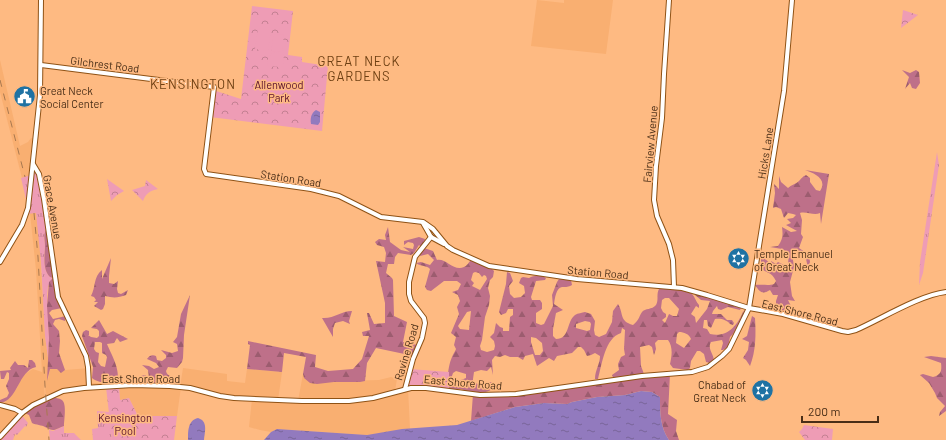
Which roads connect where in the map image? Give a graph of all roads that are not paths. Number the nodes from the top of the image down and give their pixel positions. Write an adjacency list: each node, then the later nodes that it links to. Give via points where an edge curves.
1 (41, 0): 4 (street, Grace Avenue)
2 (669, 0): 11 (street, Fairview Avenue, via 654,200 673,260)
3 (792, 0): 13 (street, Hicks Lane, via 784,91)
4 (41, 65): 5 (street, Gilchrest Road); 6 (street, Grace Avenue)
5 (214, 87): 7 (street, Station Road, via 204,170 206,174 312,189 339,196 381,217)
6 (33, 164): 10 (street, via 26,216); 14 (street, Grace Avenue, via 39,174 44,199 58,297 86,356)
7 (422, 222): 8 (street); 9 (street, Station Road, via 433,229)
8 (431, 237): 9 (street, Station Road); 15 (street, Ravine Road, via 415,257 409,282 411,301 425,323)
9 (447, 246): 11 (street, Station Road, via 489,266 577,280)
10 (0, 262)
11 (674, 287): 13 (street, Station Road, via 707,294)
12 (946, 292): 13 (street, East Shore Road, via 934,294 848,332 783,314)
13 (749, 308): 15 (street, East Shore Road, via 726,353 708,367 692,372 642,376 504,395)
14 (89, 387): 15 (street, East Shore Road, via 170,386 190,388 229,398 315,401 361,400); 17 (street, East Shore Road, via 64,391)
15 (405, 388)
16 (0, 405): 17 (street)
17 (22, 413): 18 (street, East Shore Road)
18 (0, 437)

